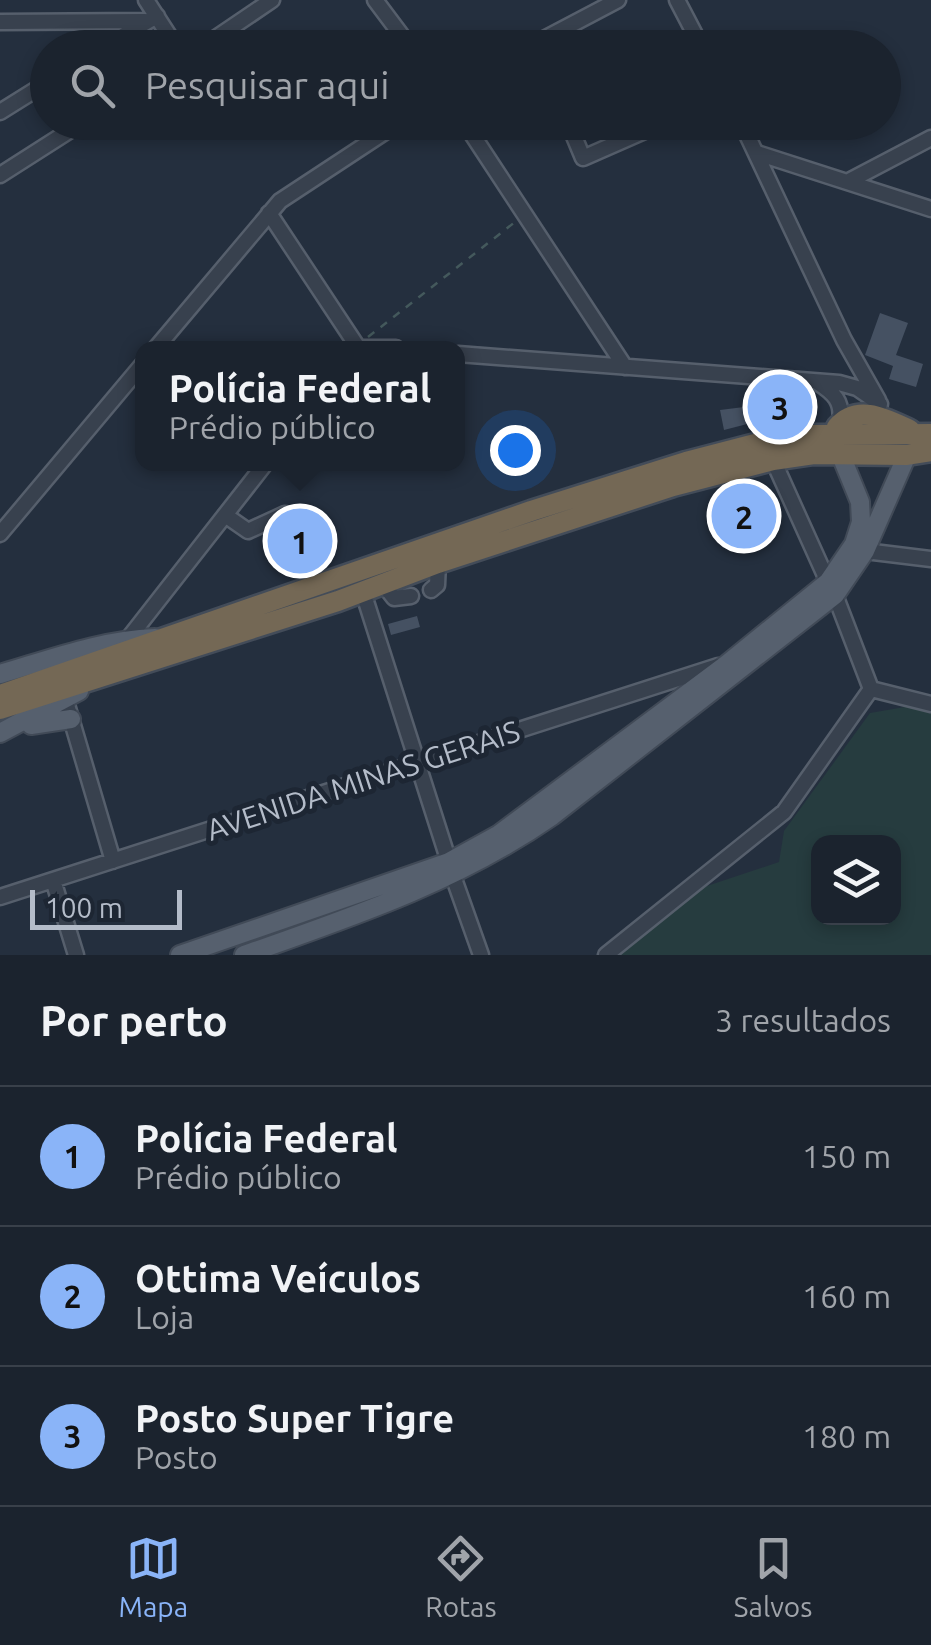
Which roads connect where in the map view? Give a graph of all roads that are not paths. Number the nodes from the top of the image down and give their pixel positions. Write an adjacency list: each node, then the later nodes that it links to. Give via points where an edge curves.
1 (146, 0): 6 (street)
2 (272, 0): 10 (street)
3 (375, 0): 11 (street)
4 (618, 0): 12 (street)
5 (677, 0): 13 (street)
6 (151, 18): 7 (street); 8 (street); 9 (street)
7 (0, 22)
8 (131, 30)
9 (161, 30)
10 (227, 30)
11 (398, 30)
12 (563, 30)
13 (693, 30)
14 (30, 93): 15 (street)
15 (0, 112)
16 (931, 138): 25 (street)
17 (54, 140): 24 (street)
18 (372, 140): 27 (street)
19 (476, 140): 31 (street)
20 (576, 140): 21 (street, via 583,158)
21 (624, 140)
22 (750, 140): 23 (street)
23 (757, 153): 25 (street); 34 (street)
24 (0, 174)
25 (850, 181): 26 (street)
26 (931, 208)
27 (269, 213): 28 (street); 29 (street)
28 (162, 341)
29 (352, 341)
30 (465, 355): 31 (street)
31 (625, 367): 33 (street)
32 (135, 373): 40 (street)
33 (816, 382): 34 (street, via 848,385); 35 (street, via 837,397)
34 (885, 412): 35 (highway, via 864,414); 36 (highway)
35 (839, 436): 36 (highway); 37 (highway); 46 (main road, via 861,522); 50 (highway, via 758,443 686,462)
36 (921, 448): 42 (main road)
37 (773, 460): 44 (highway); 46 (street)
38 (260, 471): 39 (street)
39 (225, 515): 41 (street, via 248,531 285,514); 51 (street)
40 (3, 532)
41 (300, 537)
42 (865, 551): 43 (street); 46 (main road)
43 (931, 560)
44 (438, 564): 45 (highway); 47 (street)
45 (384, 584): 48 (highway); 49 (street, via 394,598)
46 (832, 588): 52 (main road); 55 (street); 64 (main road, via 552,816 508,847)
47 (431, 590)
48 (363, 592): 54 (highway); 62 (street)
49 (410, 596)
50 (169, 638): 51 (main road); 56 (highway)
51 (128, 639): 53 (main road)
52 (727, 664): 62 (street, AVENIDA MINAS GERAIS); 64 (main road)
53 (0, 674)
54 (100, 679): 57 (main road); 59 (highway)
55 (872, 689): 58 (street); 71 (street, via 784,812)
56 (0, 694)
57 (64, 698): 60 (street); 61 (main road)
58 (931, 704)
59 (0, 708)
60 (71, 719): 61 (main road); 63 (street)
61 (3, 732)
62 (418, 762): 63 (street, AVENIDA MINAS GERAIS); 64 (street)
63 (113, 861): 65 (street, AVENIDA MINAS GERAIS)
64 (451, 869): 68 (main road); 69 (main road, via 369,912); 70 (street)
65 (53, 880): 66 (street, AVENIDA MINAS GERAIS); 67 (street)
66 (0, 897)
67 (76, 955)
68 (180, 955)
69 (244, 955)
70 (481, 955)
71 (606, 955)

